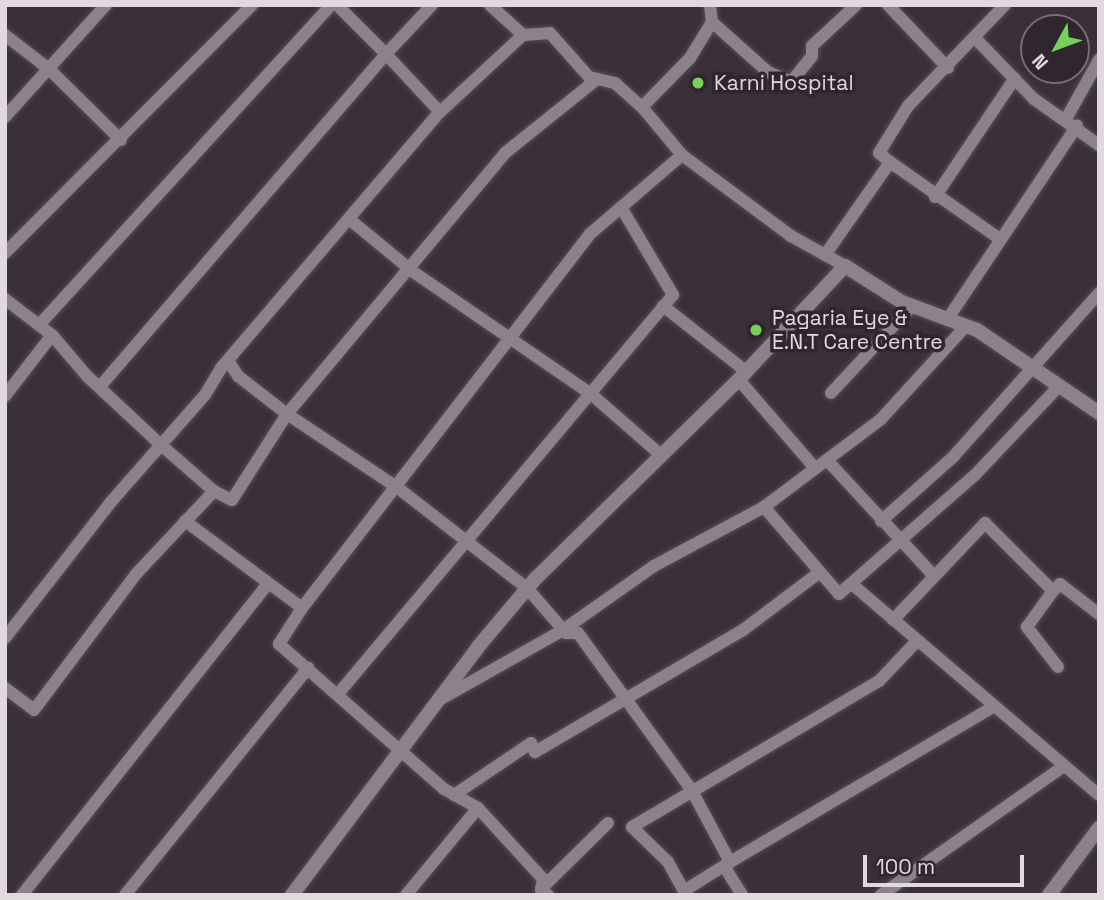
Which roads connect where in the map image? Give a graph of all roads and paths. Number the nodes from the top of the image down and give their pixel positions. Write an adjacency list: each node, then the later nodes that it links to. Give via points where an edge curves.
1 (106, 5): 17 (street)
2 (252, 5): 24 (street)
3 (334, 5): 14 (street); 41 (street)
4 (432, 5): 14 (street)
5 (710, 5): 10 (street)
6 (856, 5): 10 (street, via 812,46 812,56 791,82 768,72)
7 (888, 5): 16 (street)
8 (1005, 5): 13 (street)
9 (494, 7): 12 (street)
10 (712, 22): 20 (street, via 690,58)
11 (5, 34): 17 (street)
12 (523, 35): 19 (street, via 550,33); 21 (street)
13 (975, 38): 16 (street); 18 (street)
14 (386, 54): 21 (street); 48 (street)
15 (1099, 60): 23 (street)
16 (948, 68): 27 (street, via 908,107 879,153)
17 (49, 69): 22 (street); 24 (street)
18 (1015, 78): 23 (street, via 1034,99); 28 (street)
19 (597, 79): 20 (street, via 615,83); 35 (street, via 505,153)
20 (642, 107): 26 (street)
21 (440, 112): 30 (street)
22 (5, 117)
23 (1071, 122): 25 (street); 31 (street)
24 (121, 140): 32 (street)
25 (1099, 145)
26 (682, 155): 29 (street); 33 (street, via 791,236)
27 (890, 162): 28 (street); 33 (street)
28 (935, 197): 31 (street)
29 (621, 207): 38 (street, via 673,295); 44 (street, via 590,234)
30 (349, 219): 35 (street); 45 (street)
31 (1000, 239): 40 (street)
32 (5, 253)
33 (825, 255): 34 (street)
34 (845, 266): 39 (street); 47 (street)
35 (409, 268): 44 (street); 54 (street)
36 (1099, 293): 46 (street)
37 (5, 299): 41 (street)
38 (663, 306): 47 (street); 51 (street)
39 (912, 306): 40 (street); 50 (street)
40 (947, 320): 42 (street)
41 (39, 325): 43 (street)
42 (966, 327): 46 (street); 57 (street, via 881,419)
43 (52, 335): 48 (street); 52 (street)
44 (512, 336): 51 (street); 59 (street)
45 (229, 362): 54 (street, via 238,376); 55 (street)
46 (1034, 369): 49 (street); 62 (street, via 953,457)
47 (743, 376): 56 (street); 58 (street)
48 (100, 386): 55 (street)
49 (1059, 386): 53 (street); 64 (street, via 974,476)
50 (831, 393)
51 (591, 394): 56 (street); 65 (street)
52 (5, 396)
53 (1099, 413)
54 (287, 414): 59 (street); 60 (street, via 232,500)
55 (161, 445): 60 (street); 76 (street)
56 (663, 456): 70 (street)
57 (827, 460): 58 (street); 62 (street)
58 (815, 468): 61 (street)
59 (398, 488): 65 (street); 72 (street)
60 (214, 491): 63 (street)
61 (764, 507): 66 (street); 75 (street, via 654,566)
62 (881, 520): 64 (street)
63 (185, 521): 68 (street); 80 (street, via 137,573 34,710)
64 (903, 541): 67 (street); 69 (street)
65 (469, 542): 70 (street); 81 (street)
66 (820, 572): 69 (street, via 839,594); 82 (street, via 743,630)
67 (933, 575): 71 (street, via 985,523); 74 (street)
68 (268, 583): 72 (street); 96 (street)
69 (853, 585): 74 (street)
70 (527, 589): 75 (street); 83 (street)
71 (1054, 591): 73 (street, via 1060,584); 78 (street, via 1027,627)
72 (302, 608): 79 (street, via 279,644)
73 (1099, 614)
74 (893, 620): 77 (street)
75 (563, 630): 82 (street, via 578,633); 83 (street)
76 (5, 638)
77 (917, 641): 84 (street); 87 (street, via 879,681)
78 (1058, 667)
79 (308, 668): 81 (street); 97 (street)
80 (5, 688)
81 (338, 694): 85 (street)
82 (622, 698): 87 (street); 88 (street, via 535,752 531,743)
83 (439, 701): 85 (street)
84 (993, 707): 86 (street); 93 (street)
85 (404, 749): 88 (street); 98 (street)
86 (1064, 766): 89 (street); 101 (street)
87 (691, 789): 93 (street); 95 (street, via 632,827 668,862)
88 (454, 794): 90 (street)
89 (1099, 795)
90 (478, 808): 94 (street, via 543,879); 99 (street)
91 (608, 823): 94 (street)
92 (1099, 828): 102 (street)
93 (727, 864): 95 (street); 100 (street)
94 (542, 893)
95 (685, 893)
96 (22, 895)
97 (125, 895)
98 (292, 895)
99 (406, 895)
100 (742, 895)
101 (881, 895)
102 (1049, 895)

